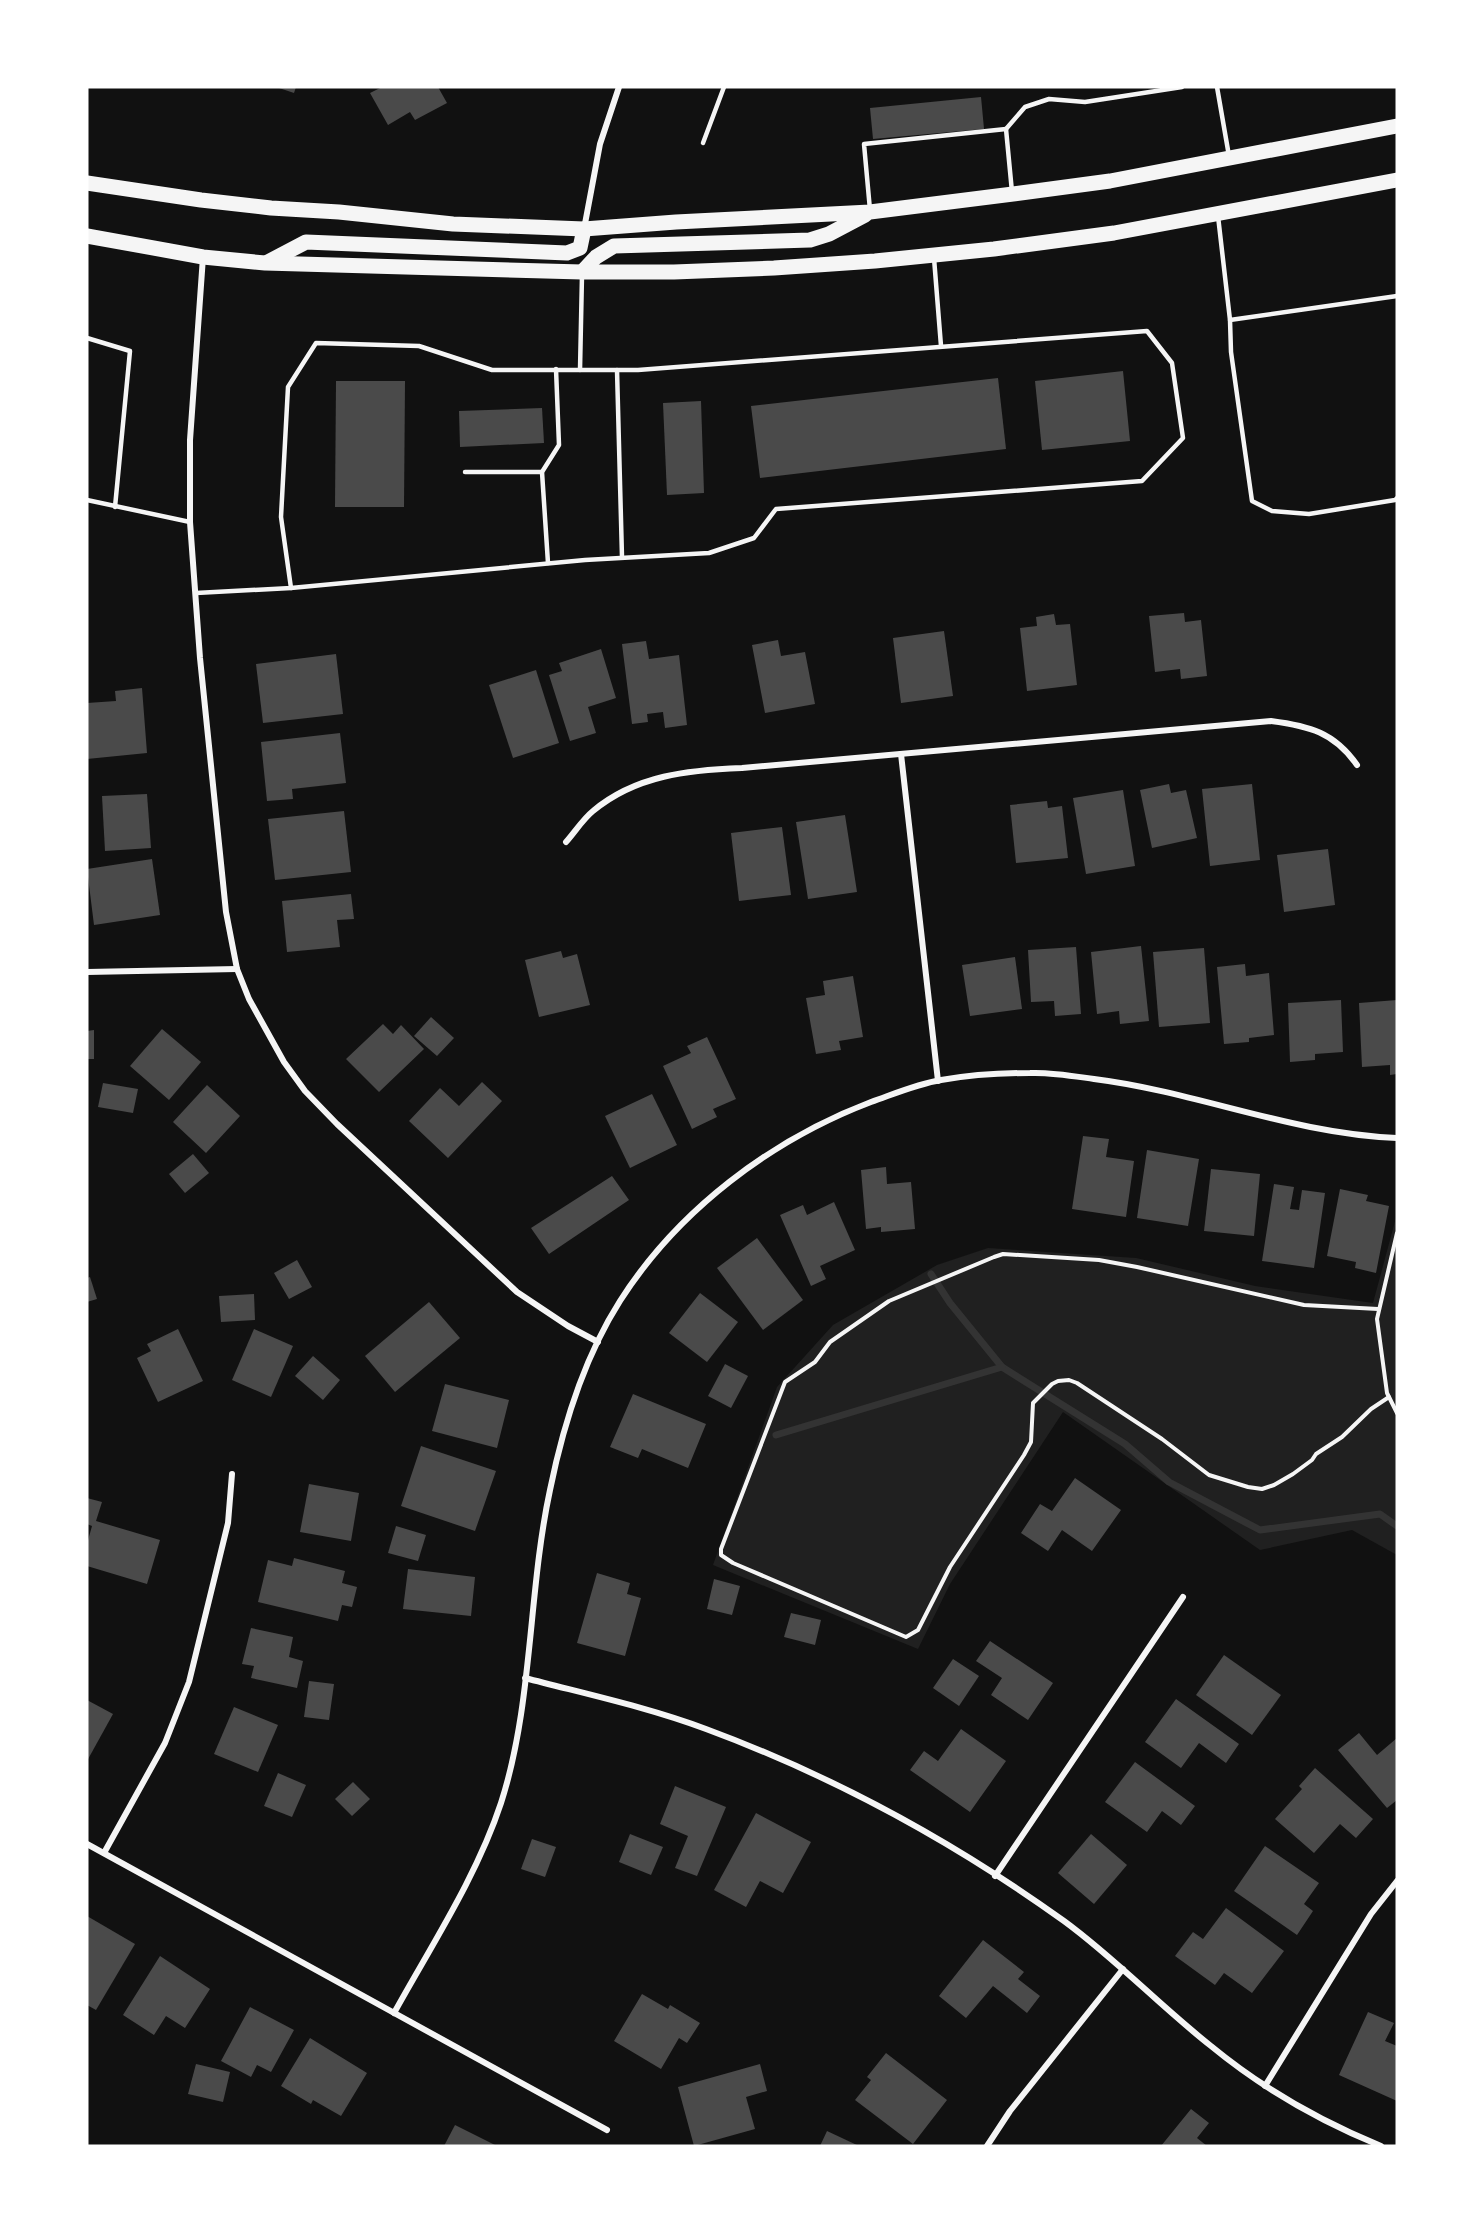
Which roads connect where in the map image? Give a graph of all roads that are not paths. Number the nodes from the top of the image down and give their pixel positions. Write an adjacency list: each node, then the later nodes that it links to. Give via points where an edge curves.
1 (619, 87): 14 (street, via 600,144)
2 (724, 87): 7 (lane)
3 (1182, 87): 6 (lane, via 1085,102 1049,99 1025,107)
4 (1217, 87): 8 (lane)
5 (1397, 126): 8 (main road)
6 (1006, 129): 11 (lane); 12 (lane, via 864,144)
7 (703, 143)
8 (1229, 159): 11 (main road)
9 (1397, 180): 13 (main road)
10 (87, 183): 14 (main road, via 271,208 453,224)
11 (1013, 194): 12 (main road)
12 (870, 212): 14 (main road); 19 (main road, via 810,240 614,246)
13 (1218, 213): 16 (main road, via 1114,233); 21 (lane)
14 (584, 229): 18 (main road, via 580,248 567,253 306,242)
15 (87, 236): 17 (main road)
16 (933, 255): 19 (main road, via 774,268); 23 (lane)
17 (203, 257): 18 (main road); 32 (street, via 190,440)
18 (265, 264): 19 (main road)
19 (582, 272): 25 (lane)
20 (1397, 296): 21 (lane)
21 (1230, 320): 29 (lane, via 1252,501 1272,511 1309,514)
22 (87, 338): 31 (lane, via 130,351)
23 (941, 346): 26 (lane); 33 (lane, via 1147,331 1172,363 1183,438 1142,481 776,509 754,538 709,552)
24 (556, 369): 25 (lane); 28 (lane, via 560,445); 35 (lane, via 492,370 419,346 316,343 288,387 281,518)
25 (580, 370): 26 (lane)
26 (617, 370): 33 (lane)
27 (465, 472): 28 (lane)
28 (542, 472): 34 (lane)
29 (1397, 498)
30 (87, 500): 31 (lane)
31 (115, 507): 32 (lane)
32 (190, 522): 36 (street)
33 (622, 557): 34 (lane)
34 (548, 563): 35 (lane)
35 (291, 588): 36 (lane)
36 (196, 593): 40 (street, via 226,912)
37 (901, 754): 38 (street, via 1271,720 1324,734 1340,743); 39 (street, via 672,774 616,794 592,812); 42 (street)
38 (1357, 765)
39 (566, 842)
40 (237, 969): 41 (street); 44 (street, via 284,1062 306,1092 517,1292)
41 (87, 972)
42 (938, 1081): 43 (street, via 1021,1073 1058,1074 1138,1085 1299,1125 1365,1137); 44 (street, via 897,1092 808,1131 724,1186 646,1265 620,1301)
43 (1397, 1138)
44 (598, 1342): 47 (street, via 571,1414 549,1493)
45 (232, 1474): 49 (street, via 228,1523 189,1682 165,1743)
46 (1184, 1597): 50 (street)
47 (525, 1678): 50 (street, via 648,1710 769,1754 867,1800); 53 (street, via 500,1805 460,1892)
48 (87, 1844): 49 (street)
49 (104, 1853): 53 (street)
50 (995, 1876): 52 (street, via 1062,1920)
51 (1397, 1881): 54 (street, via 1371,1914)
52 (1123, 1969): 54 (street, via 1208,2044); 56 (street, via 1010,2111)
53 (393, 2013): 55 (street)
54 (1265, 2086): 57 (street)
55 (607, 2130)
56 (987, 2146)
57 (1381, 2146)

